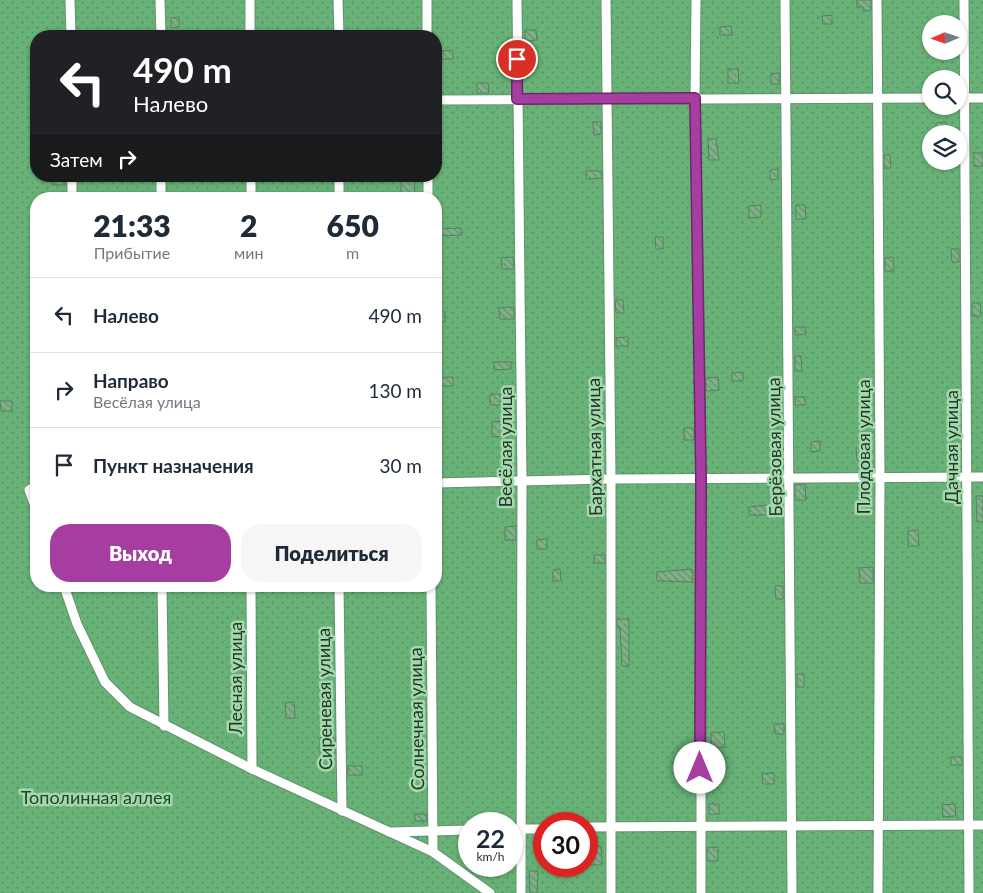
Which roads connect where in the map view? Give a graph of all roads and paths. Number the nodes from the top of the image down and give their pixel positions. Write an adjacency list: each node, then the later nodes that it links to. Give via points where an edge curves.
1 (70, 0): 12 (street)
2 (160, 0): 13 (street)
3 (250, 0): 14 (street)
4 (338, 0): 15 (street)
5 (427, 0): 16 (street)
6 (516, 0): 25 (street, Весёлая улица)
7 (606, 0): 19 (street, Бархатная улица)
8 (696, 0): 20 (street)
9 (786, 0): 21 (street, Берёзовая улица)
10 (877, 0): 18 (street, Плодовая улица)
11 (964, 0): 17 (street, Дачная улица)
12 (71, 30)
13 (161, 30)
14 (250, 30)
15 (338, 30)
16 (427, 30)
17 (963, 70)
18 (878, 96): 21 (street); 22 (street); 28 (street, Плодовая улица)
19 (606, 98): 20 (street); 25 (street); 32 (street, Бархатная улица)
20 (695, 98): 21 (street); 33 (street)
21 (786, 98): 31 (street, Берёзовая улица)
22 (922, 98)
23 (967, 98): 24 (street)
24 (983, 98)
25 (517, 99): 26 (street); 34 (street, Весёлая улица)
26 (442, 100)
27 (962, 115): 29 (street, Дачная улица)
28 (880, 477): 29 (street); 31 (street); 45 (street, Плодовая улица)
29 (968, 477): 30 (street); 48 (street, Дачная улица)
30 (983, 477)
31 (791, 478): 33 (street); 47 (street, Берёзовая улица)
32 (611, 479): 33 (street); 34 (street); 49 (street, Бархатная улица)
33 (701, 479): 50 (street)
34 (522, 480): 35 (street); 44 (street, Весёлая улица, via 519,723)
35 (442, 483)
36 (66, 592): 41 (street, via 77,624 105,682 130,707)
37 (162, 592): 41 (street)
38 (251, 592): 42 (street, Лесная улица)
39 (339, 592): 43 (street, Сиреневая улица)
40 (431, 592): 52 (street, Солнечная улица)
41 (164, 726): 42 (street)
42 (252, 769): 43 (street)
43 (342, 811): 54 (street)
44 (522, 812)
45 (878, 824): 47 (street); 48 (street); 62 (street, Плодовая улица)
46 (983, 824): 48 (street)
47 (792, 825): 50 (street); 61 (street, Берёзовая улица)
48 (969, 825): 63 (street, Дачная улица)
49 (612, 826): 50 (street); 51 (street); 59 (street, Бархатная улица)
50 (700, 826): 60 (street)
51 (598, 827)
52 (434, 830): 53 (street); 54 (street); 55 (street, Солнечная улица)
53 (458, 830)
54 (386, 832): 55 (street)
55 (433, 852): 57 (street)
56 (520, 877): 58 (street, Весёлая улица)
57 (490, 893)
58 (520, 893)
59 (611, 893)
60 (701, 893)
61 (792, 893)
62 (878, 893)
63 (969, 893)

